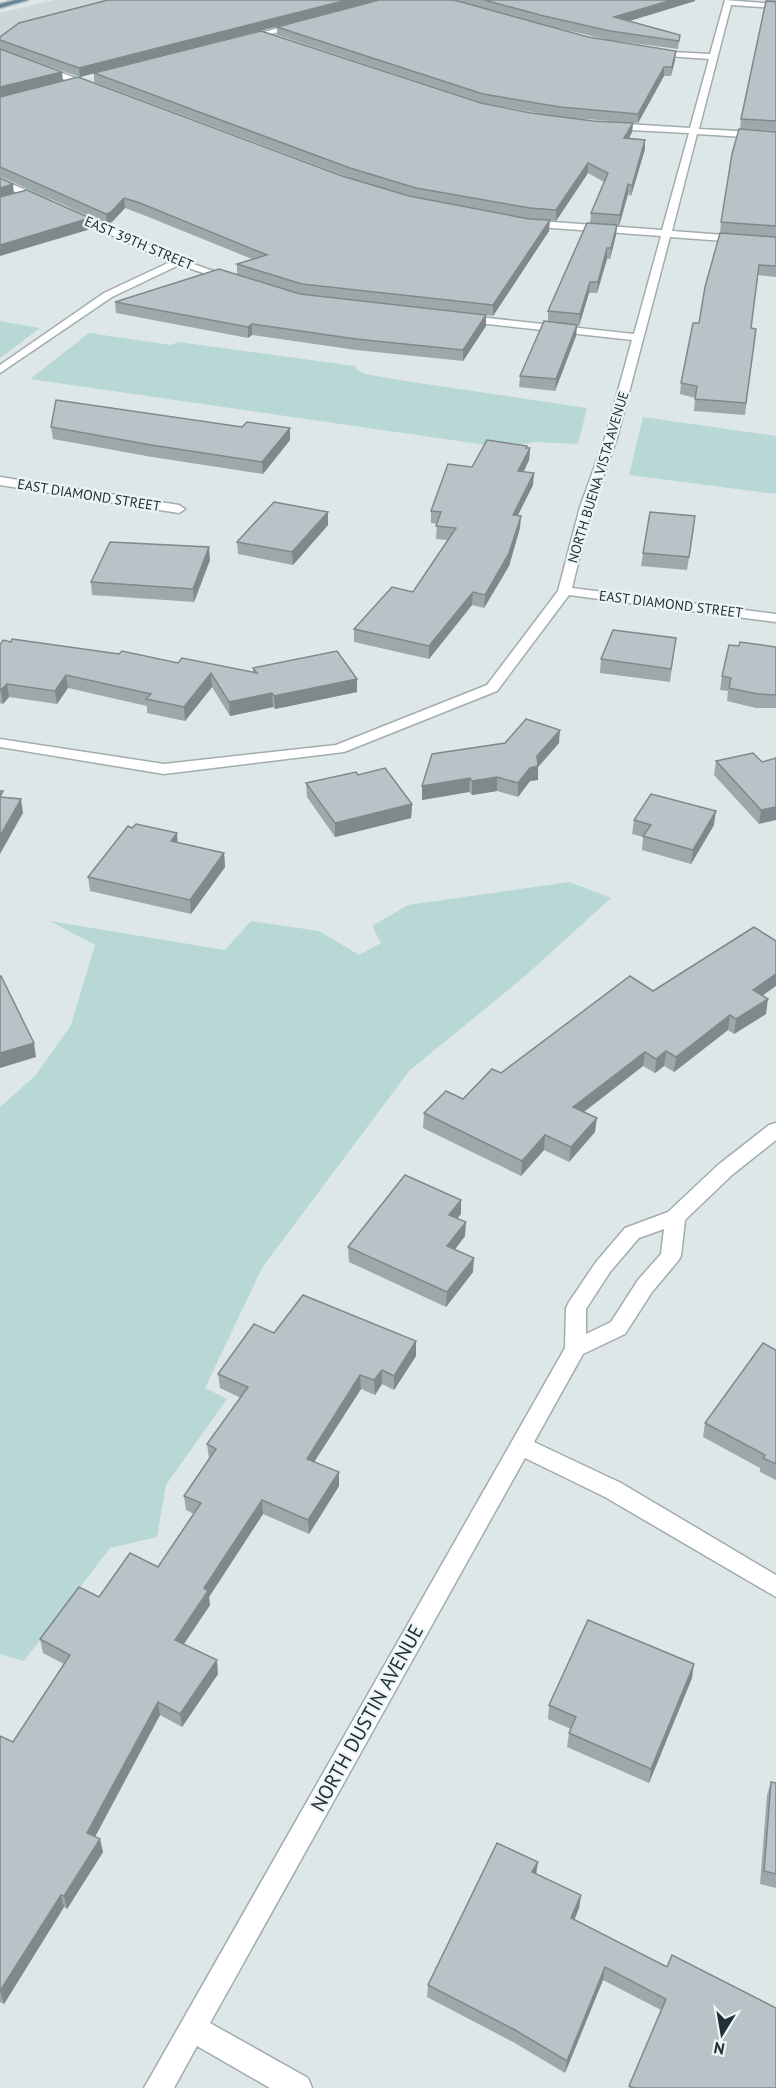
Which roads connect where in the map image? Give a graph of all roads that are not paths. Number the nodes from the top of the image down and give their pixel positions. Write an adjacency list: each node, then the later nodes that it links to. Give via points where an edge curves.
1 (24, 0): 3 (main road)
2 (729, 2): 4 (street); 11 (street, NORTH BUENA VISTA AVENUE)
3 (0, 6)
4 (776, 6)
5 (307, 23): 6 (street)
6 (261, 34): 7 (street); 8 (street)
7 (237, 40)
8 (283, 42)
9 (645, 51): 11 (street)
10 (0, 52): 13 (street)
11 (714, 57): 17 (street, NORTH BUENA VISTA AVENUE)
12 (87, 78): 13 (street)
13 (76, 81): 14 (street); 15 (street)
14 (65, 84)
15 (108, 93)
16 (604, 126): 17 (street)
17 (695, 131): 18 (street); 25 (street, NORTH BUENA VISTA AVENUE)
18 (776, 136)
19 (0, 182): 20 (street)
20 (30, 195): 21 (street); 22 (street)
21 (10, 201)
22 (51, 205)
23 (62, 209): 27 (street, EAST 39TH STREET)
24 (518, 222): 25 (street)
25 (667, 234): 26 (street); 30 (street, NORTH BUENA VISTA AVENUE)
26 (776, 242)
27 (178, 262): 28 (street, EAST 39TH STREET); 31 (street, via 108,295)
28 (245, 283)
29 (452, 317): 30 (street)
30 (639, 338): 34 (street, NORTH BUENA VISTA AVENUE, via 611,438 586,507)
31 (0, 370)
32 (0, 481): 33 (street, EAST DIAMOND STREET)
33 (179, 509)
34 (565, 591): 35 (street, EAST DIAMOND STREET); 36 (street, NORTH BUENA VISTA AVENUE, via 492,688 339,749 164,769)
35 (776, 618)
36 (0, 743)
37 (776, 1130): 38 (street, NORTH DUSTIN AVENUE)
38 (675, 1217): 39 (street, via 670,1256 618,1328); 39 (street, NORTH DUSTIN AVENUE, via 632,1233 603,1267 576,1308)
39 (576, 1348): 40 (street, NORTH DUSTIN AVENUE)
40 (521, 1446): 41 (street, via 612,1490); 42 (street, NORTH DUSTIN AVENUE)
41 (776, 1587)
42 (192, 2028): 43 (street, NORTH DUSTIN AVENUE); 44 (street)
43 (158, 2088)
44 (298, 2088)

